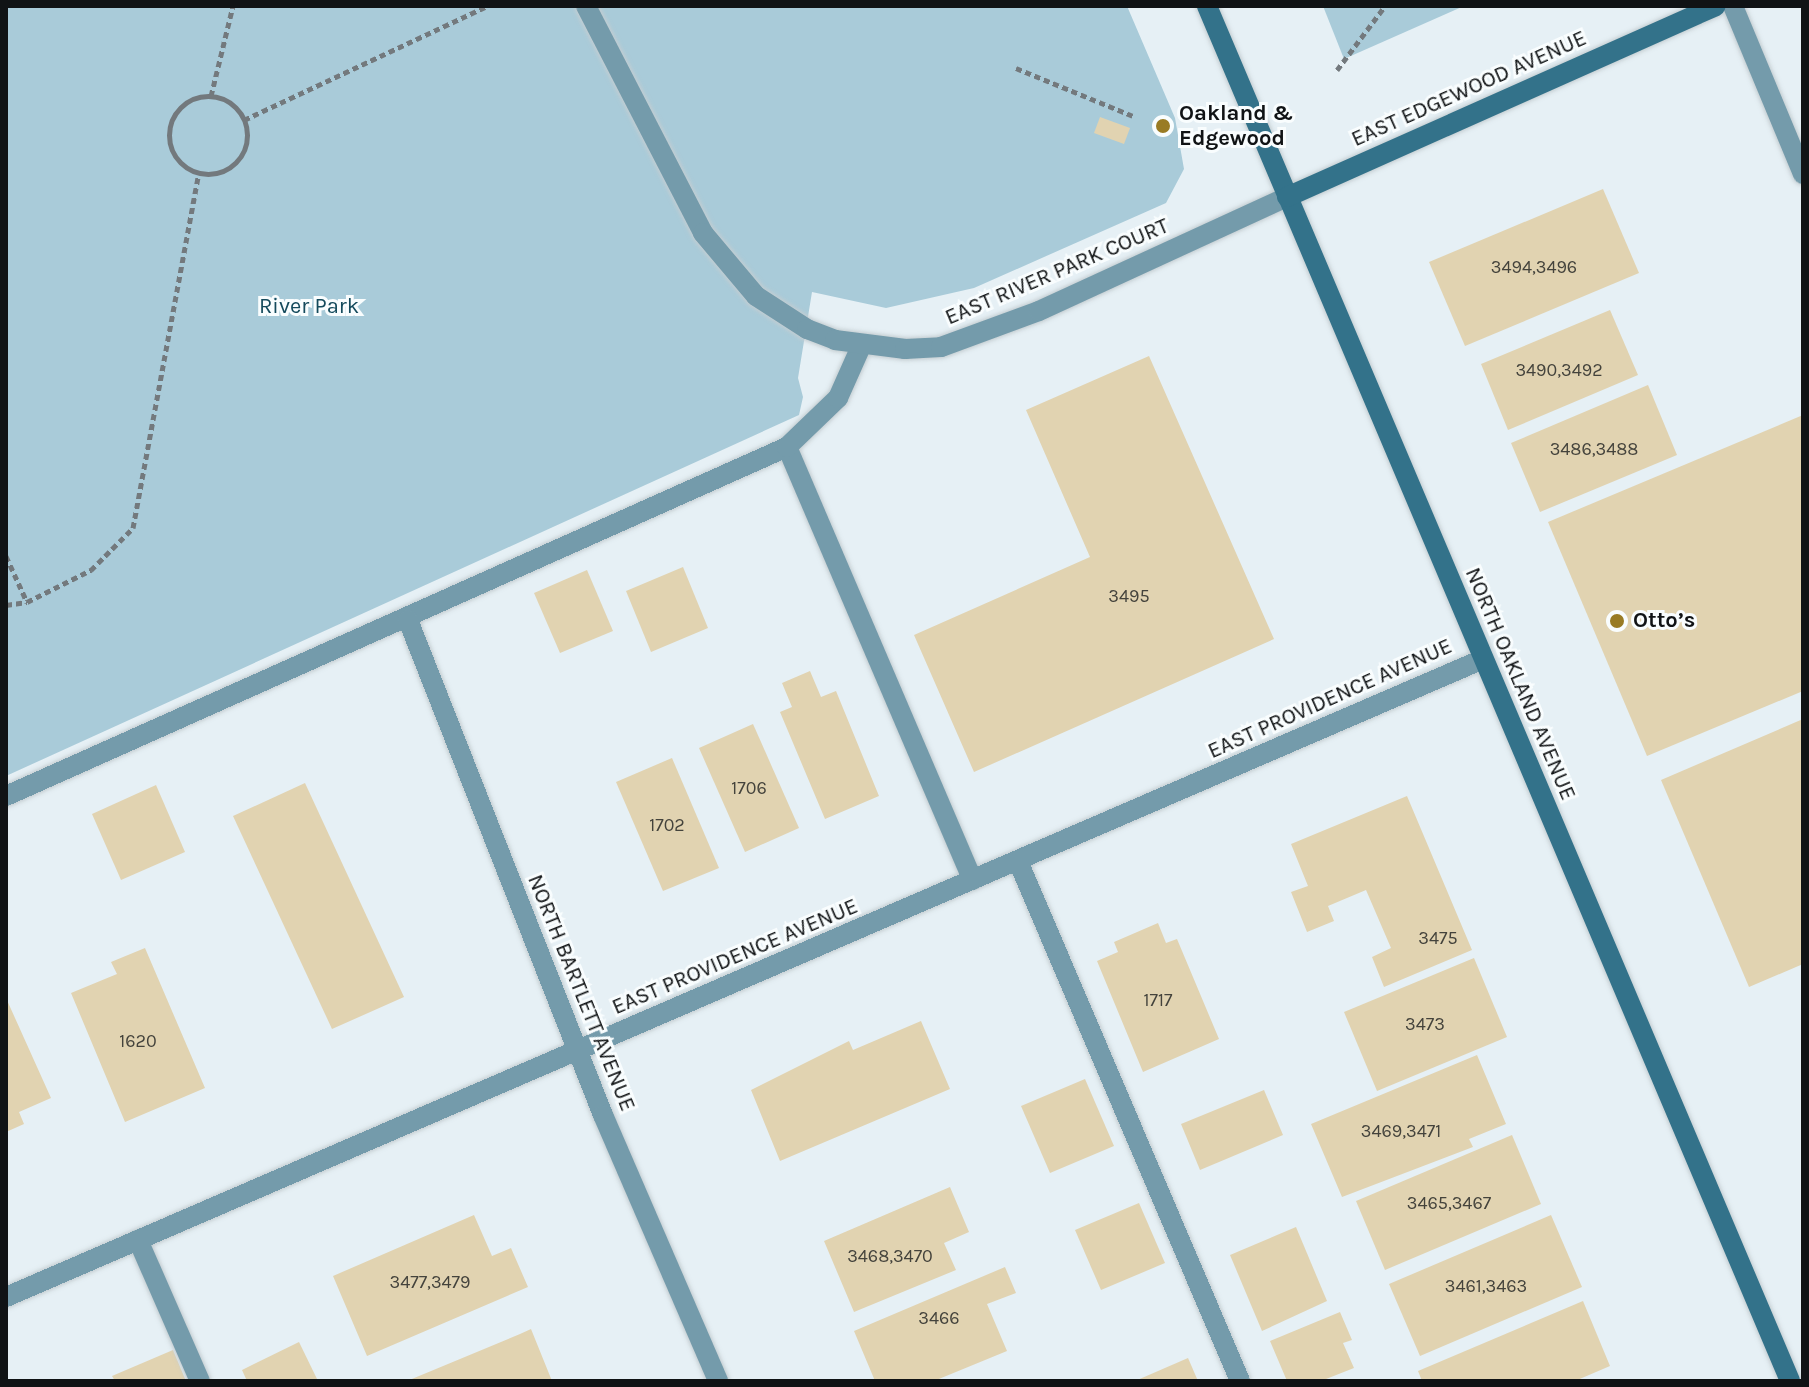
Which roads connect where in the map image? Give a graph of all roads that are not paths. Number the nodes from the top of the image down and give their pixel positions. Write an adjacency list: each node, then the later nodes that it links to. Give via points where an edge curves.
1 (586, 6): 7 (street, EAST RIVER PARK COURT, via 703,233 737,278 807,329)
2 (1207, 6): 6 (main road, NORTH OAKLAND AVENUE)
3 (1715, 6): 6 (main road, EAST EDGEWOOD AVENUE)
4 (1733, 6): 5 (street)
5 (1803, 174)
6 (1287, 197): 7 (street, EAST RIVER PARK COURT, via 970,338 924,349); 10 (main road, NORTH OAKLAND AVENUE)
7 (862, 344): 8 (street, via 838,398)
8 (787, 447): 9 (street); 13 (street)
9 (408, 620): 11 (street); 14 (street, NORTH BARTLETT AVENUE)
10 (1483, 659): 12 (street, EAST PROVIDENCE AVENUE); 20 (main road, NORTH OAKLAND AVENUE)
11 (6, 796)
12 (1018, 861): 13 (street, EAST PROVIDENCE AVENUE); 19 (street)
13 (973, 880): 14 (street, EAST PROVIDENCE AVENUE)
14 (577, 1052): 15 (street, EAST PROVIDENCE AVENUE); 18 (street, NORTH BARTLETT AVENUE)
15 (138, 1240): 16 (street, EAST PROVIDENCE AVENUE); 17 (street)
16 (6, 1297)
17 (200, 1381)
18 (718, 1381)
19 (1240, 1381)
20 (1790, 1381)

